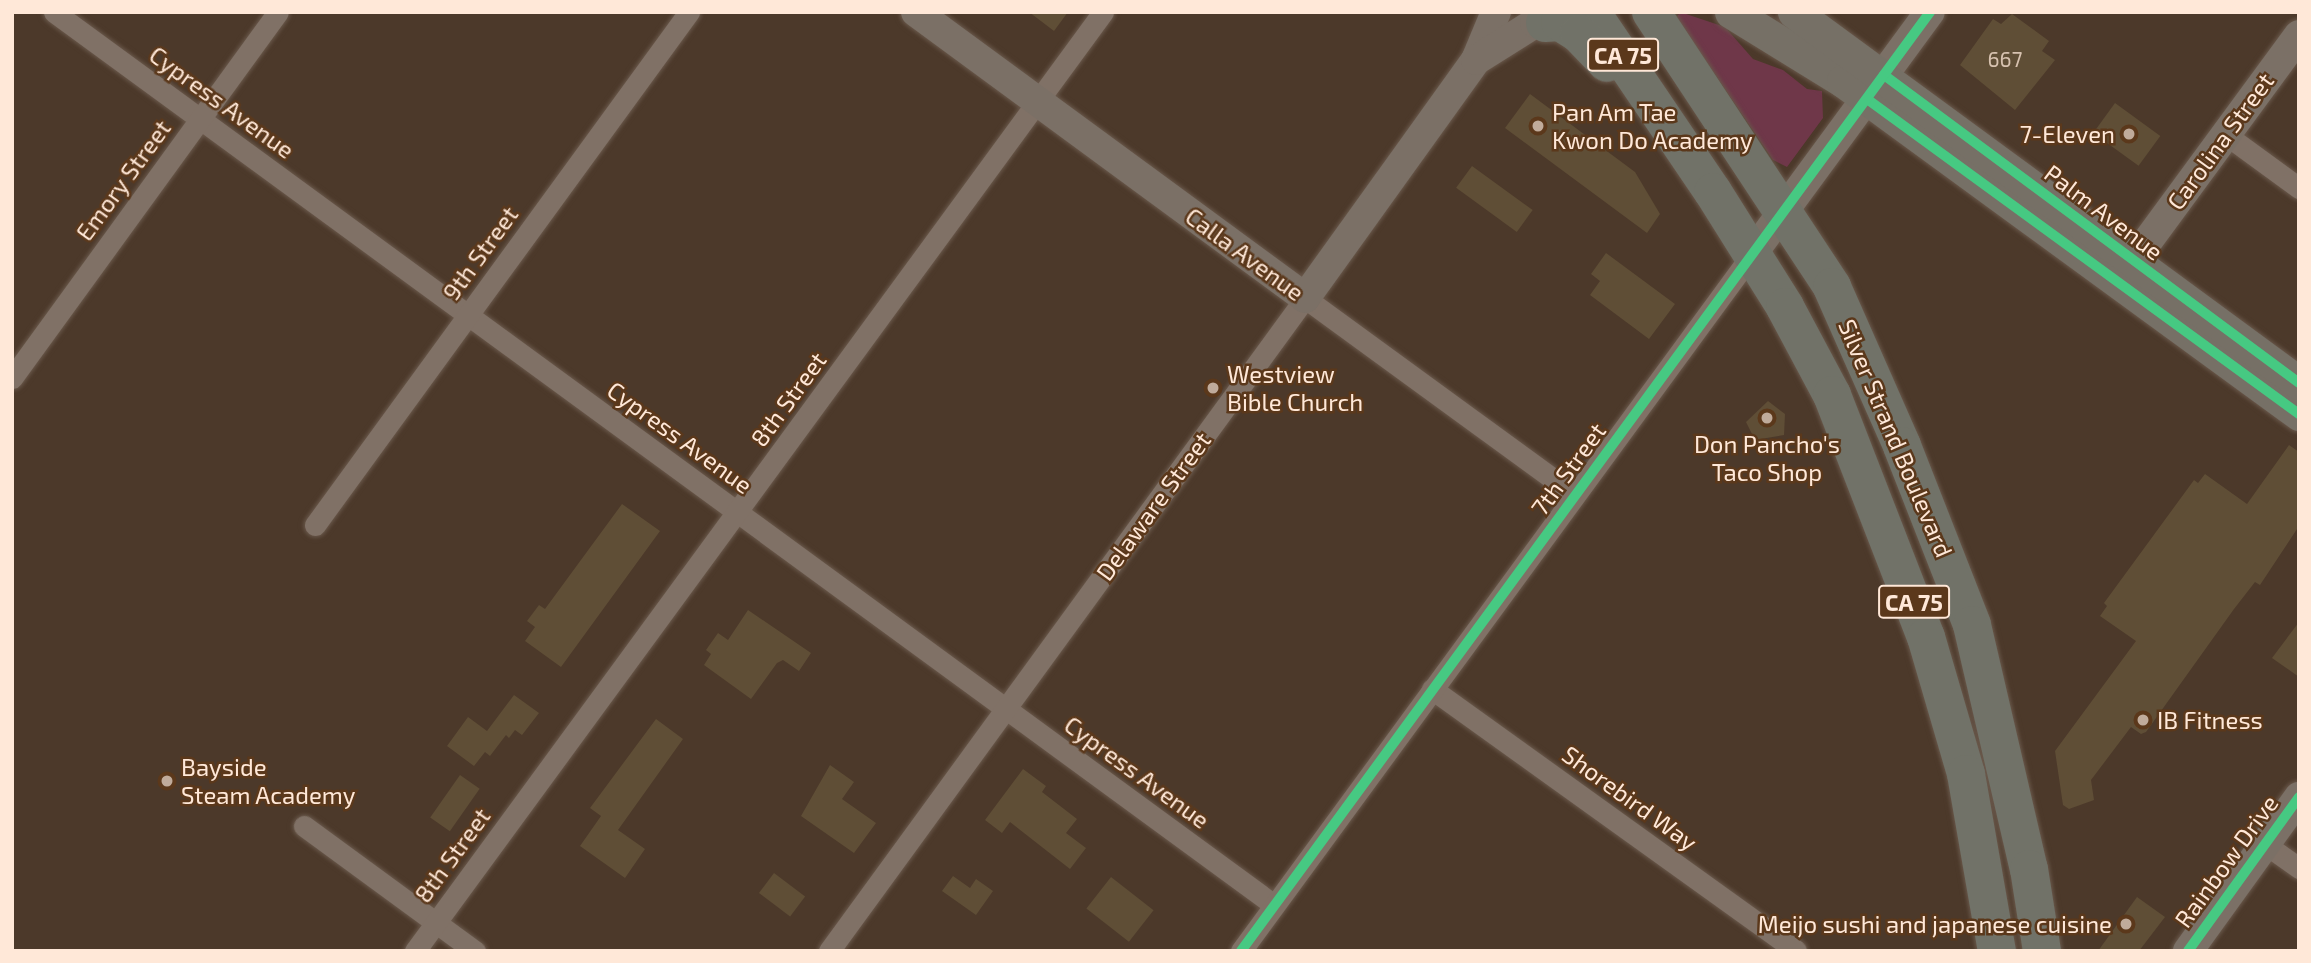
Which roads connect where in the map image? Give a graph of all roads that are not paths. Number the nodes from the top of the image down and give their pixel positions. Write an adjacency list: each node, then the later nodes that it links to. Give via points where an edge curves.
1 (54, 12): 18 (street, Cypress Avenue)
2 (278, 12): 18 (street, Emory Street)
3 (689, 12): 25 (street, 9th Street)
4 (916, 12): 17 (street, Calla Avenue)
5 (1103, 12): 17 (street, 8th Street)
6 (1496, 12): 14 (street, Delaware Street)
7 (1591, 12): 16 (highway, Silver Strand Boulevard / CA 75)
8 (1651, 12): 21 (highway, Silver Strand Boulevard / CA 75)
9 (1731, 12): 15 (main road, Palm Avenue)
10 (1794, 12): 15 (main road, Palm Avenue)
11 (1930, 12): 15 (street, 7th Street)
12 (1545, 23): 14 (street, Delaware Street, via 1535,23); 16 (highway, via 1560,22 1579,34 1628,85)
13 (2299, 34): 19 (street, Carolina Street)
14 (1476, 60): 24 (street, Delaware Street)
15 (1876, 87): 21 (street, 7th Street); 23 (main road, Palm Avenue)
16 (1652, 100): 22 (highway, Silver Strand Boulevard / CA 75)
17 (1038, 103): 24 (street, Calla Avenue); 30 (street, 8th Street)
18 (200, 118): 25 (street, Cypress Avenue); 26 (street, Emory Street)
19 (2225, 134): 20 (street); 23 (street, Carolina Street)
20 (2299, 188)
21 (1785, 213): 22 (street, 7th Street); 46 (highway, Silver Strand Boulevard / CA 75, via 1837,298 1972,625 2032,882)
22 (1752, 254): 29 (street, 7th Street); 45 (highway, Silver Strand Boulevard / CA 75, via 1832,395 1895,549 1966,774)
23 (2125, 271): 27 (main road, Palm Avenue); 28 (main road, Palm Avenue)
24 (1305, 298): 29 (street, Calla Avenue); 33 (street, Delaware Street)
25 (468, 314): 30 (street, Cypress Avenue); 31 (street, 9th Street)
26 (12, 378)
27 (2299, 383)
28 (2299, 414)
29 (1575, 495): 32 (street, 7th Street)
30 (737, 512): 33 (street, Cypress Avenue); 39 (street, 8th Street)
31 (315, 525)
32 (1432, 689): 38 (street, 7th Street); 44 (street, Shorebird Way)
33 (1005, 708): 38 (street, Cypress Avenue); 42 (street, Delaware Street)
34 (2299, 797): 36 (street, Rainbow Drive)
35 (304, 826): 39 (street)
36 (2265, 844): 37 (street); 47 (street, Rainbow Drive)
37 (2299, 869)
38 (1274, 905): 43 (street, 7th Street)
39 (436, 922): 40 (street, 8th Street); 41 (street)
40 (415, 951)
41 (475, 951)
42 (829, 951)
43 (1241, 951)
44 (1796, 951)
45 (1997, 951)
46 (2042, 951)
47 (2188, 951)

